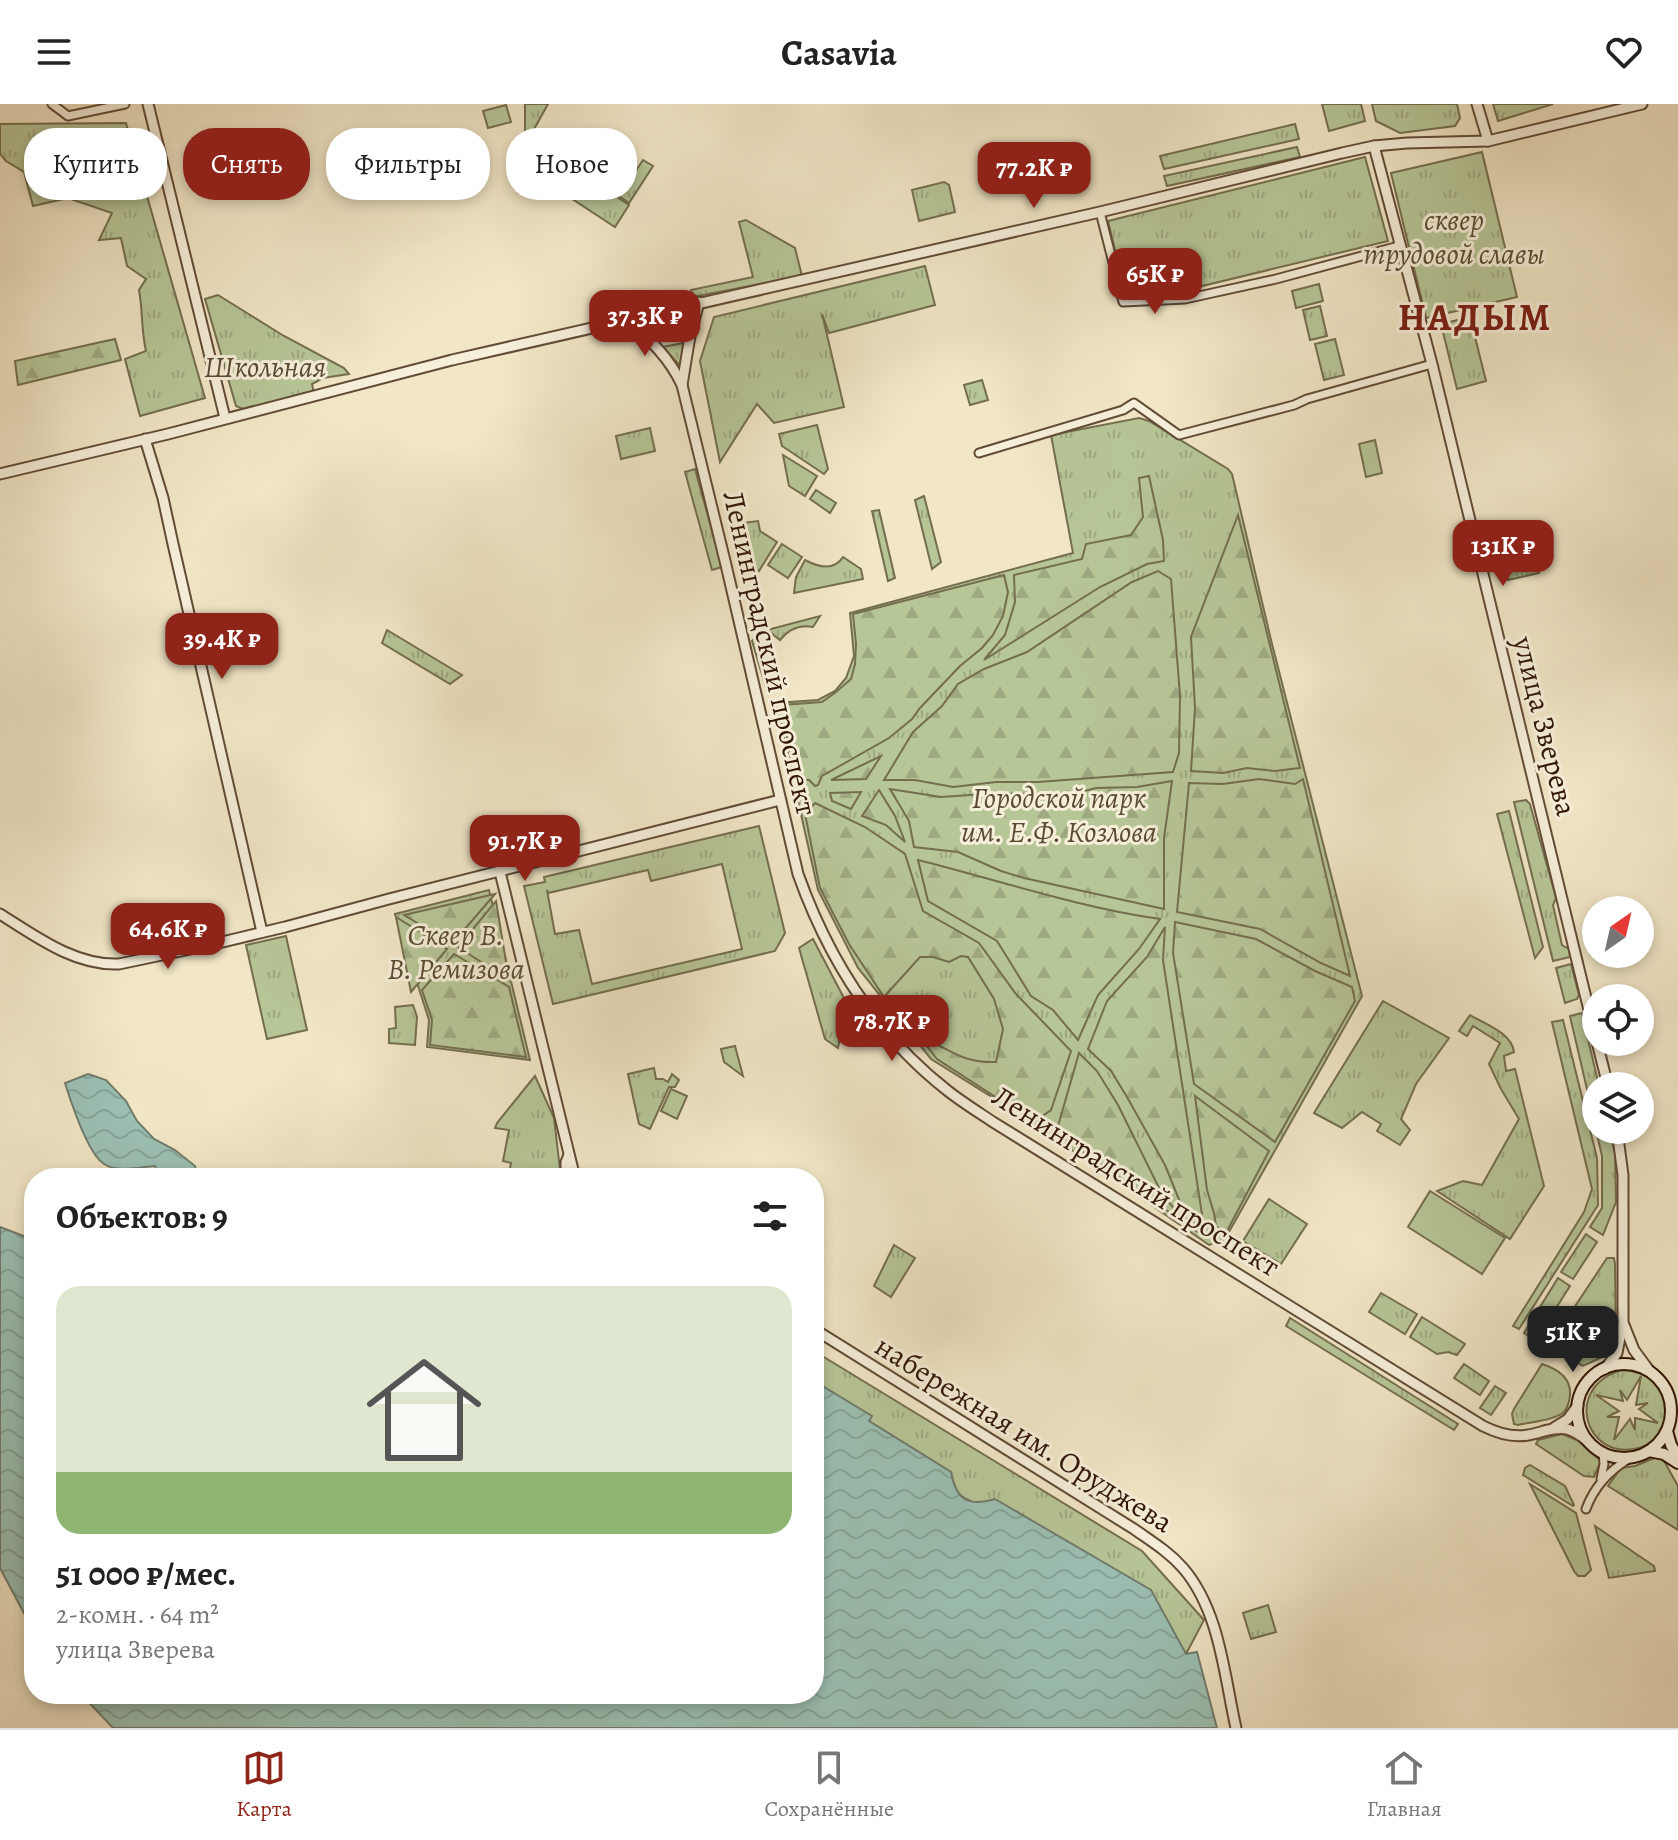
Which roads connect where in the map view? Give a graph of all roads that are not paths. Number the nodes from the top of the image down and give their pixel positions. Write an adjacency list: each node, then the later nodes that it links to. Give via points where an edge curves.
1 (52, 104): 2 (street, via 68,116)
2 (125, 104)
3 (148, 104): 14 (street)
4 (1477, 104): 6 (street)
5 (1642, 104): 6 (street)
6 (1488, 141): 7 (street)
7 (1374, 146): 8 (street); 9 (street, улица Зверева)
8 (1100, 212): 9 (street, via 1123,302 1185,299); 10 (street)
9 (1399, 246): 12 (street, улица Зверева)
10 (699, 302): 11 (street); 13 (street)
11 (627, 319): 13 (street, via 664,355); 14 (street)
12 (1432, 364): 16 (street, via 1179,435 1134,403); 22 (street, улица Зверева)
13 (682, 385): 18 (street, Ленинградский проспект)
14 (225, 418): 15 (street)
15 (145, 439): 17 (street); 21 (street)
16 (979, 453)
17 (0, 474)
18 (780, 800): 19 (street); 32 (street, Ленинградский проспект, via 806,898 840,968 902,1049 948,1091 1483,1426 1512,1436)
19 (500, 872): 21 (street); 24 (street)
20 (0, 914): 21 (street, via 76,957 103,964)
21 (262, 932)
22 (1582, 984)
23 (1619, 1144): 27 (street)
24 (568, 1155): 25 (street); 26 (street)
25 (565, 1168)
26 (572, 1168)
27 (1623, 1322): 29 (street, via 1617,1353); 30 (street)
28 (824, 1335): 41 (street, набережная им. Оруджева, via 1134,1529 1183,1567 1213,1626)
29 (1605, 1369): 30 (main road, via 1628,1365); 31 (main road, via 1586,1385)
30 (1651, 1373): 33 (main road, via 1670,1399)
31 (1578, 1405): 32 (street); 34 (main road, via 1580,1426)
32 (1554, 1428): 34 (street, via 1571,1430)
33 (1667, 1431): 35 (main road); 38 (main road)
34 (1590, 1443): 36 (main road)
35 (1649, 1451): 37 (main road); 38 (main road)
36 (1603, 1453): 37 (main road); 39 (street)
37 (1630, 1458): 39 (street)
38 (1678, 1460)
39 (1599, 1485): 40 (street)
40 (1586, 1509)
41 (1236, 1728)

